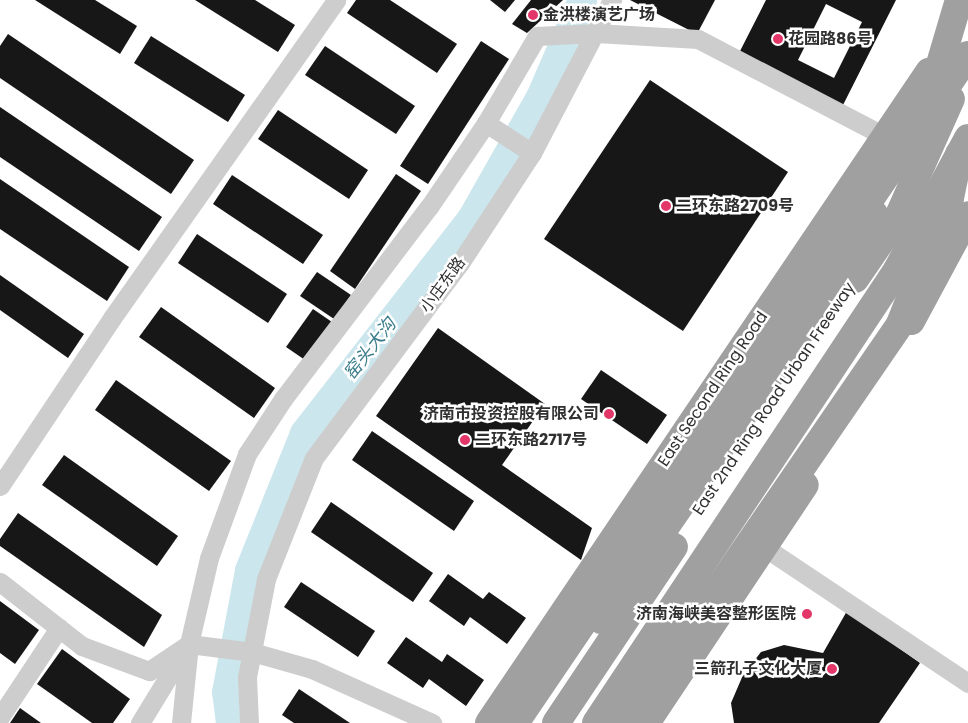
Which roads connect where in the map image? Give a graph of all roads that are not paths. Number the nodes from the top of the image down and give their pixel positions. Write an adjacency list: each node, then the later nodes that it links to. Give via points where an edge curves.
1 (336, 0): 13 (street, via 112,318)
2 (612, 0): 4 (street, 小庄东路)
3 (959, 0): 6 (highway, East Second Ring Road)
4 (596, 33): 8 (street, via 537,36); 9 (street, via 698,39); 10 (street, 小庄东路)
5 (968, 55): 26 (highway, bridge)
6 (940, 57): 9 (highway, East Second Ring Road); 27 (highway, East Second Ring Road, via 919,135 833,285)
7 (968, 62): 28 (highway, East 2nd Ring Road Urban Freeway, via 899,214)
8 (493, 128): 10 (street); 17 (street, via 282,399 247,454 209,558)
9 (884, 136): 25 (highway, East Second Ring Road)
10 (528, 151): 18 (street, 小庄东路, via 460,263 314,458 266,579)
11 (965, 155): 29 (highway, East 2nd Ring Road Urban Freeway, bridge, via 897,270); 30 (highway, via 894,307); 31 (highway, bridge, via 900,324)
12 (968, 215): 14 (highway, via 886,365)
13 (0, 486)
14 (764, 547): 19 (street); 32 (highway)
15 (0, 582): 16 (street)
16 (59, 628): 17 (street, via 82,646 149,671); 20 (street)
17 (189, 644): 18 (street); 21 (street); 22 (street)
18 (252, 652): 23 (street, 小庄东路, via 247,677); 24 (street, via 312,669)
19 (968, 683)
20 (0, 717)
21 (140, 723)
22 (181, 723)
23 (249, 723)
24 (432, 723)
25 (489, 723)
26 (515, 723)
27 (530, 723)
28 (556, 723)
29 (596, 723)
30 (613, 723)
31 (626, 723)
32 (646, 723)

